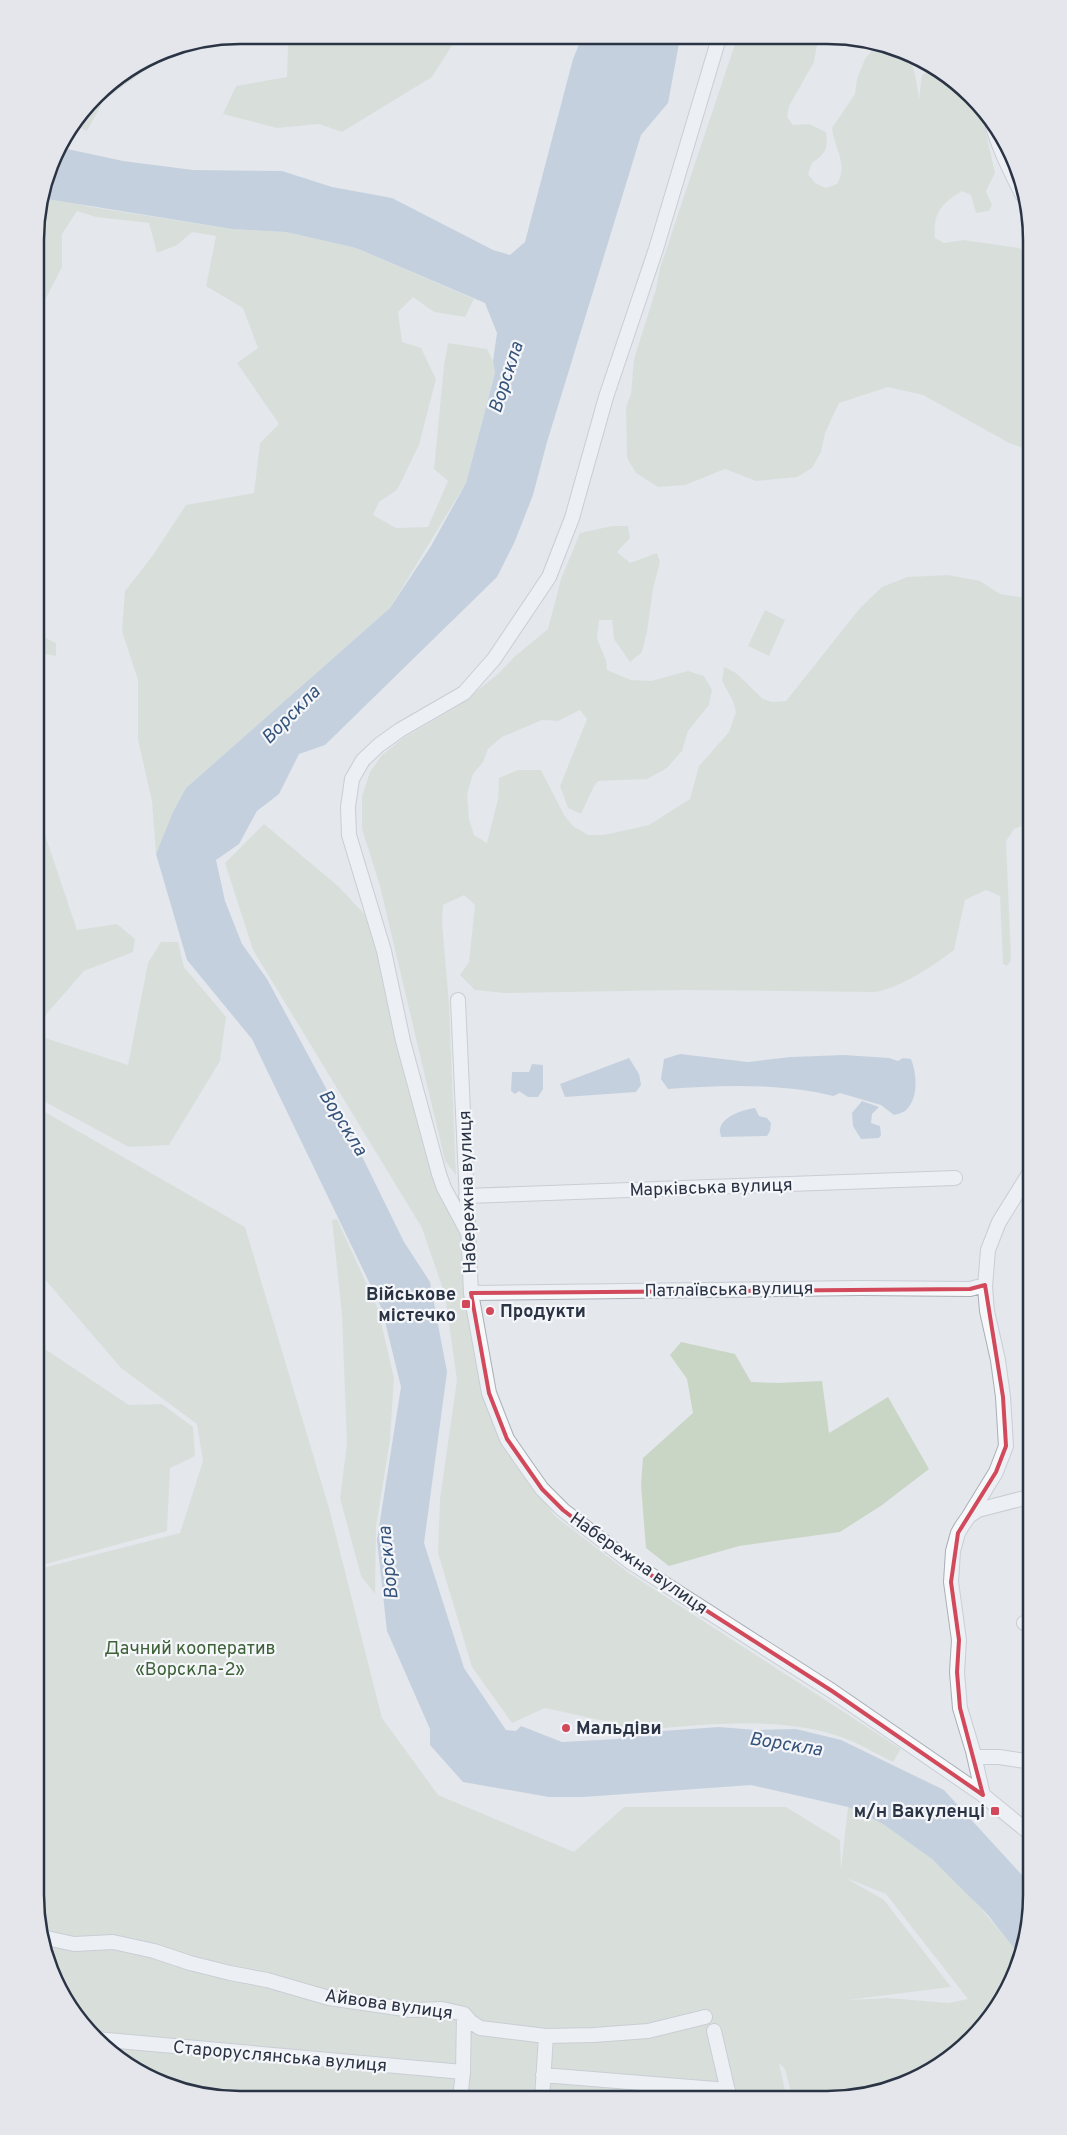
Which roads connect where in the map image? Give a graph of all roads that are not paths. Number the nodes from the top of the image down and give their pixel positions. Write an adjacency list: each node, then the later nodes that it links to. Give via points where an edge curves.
1 (717, 44): 6 (street, via 656,249 606,397 572,518 549,577 494,659 464,693 378,745 363,760 352,779 349,835 384,951 403,1041 439,1174)
2 (458, 1000): 5 (street, Набережна вулиця)
3 (955, 1178): 5 (street, Марківська вулиця)
4 (1023, 1182): 7 (street, via 992,1238)
5 (466, 1196): 6 (street, Набережна вулиця)
6 (467, 1231): 8 (street, Набережна вулиця)
7 (985, 1285): 8 (street, Патлаївська вулиця, via 970,1289); 10 (street, via 1003,1397 1006,1446 996,1472)
8 (471, 1293): 13 (street, Набережна вулиця, via 486,1380 498,1418 507,1439 525,1465 563,1510 629,1561 832,1691)
9 (1023, 1498): 10 (street, via 988,1505)
10 (969, 1516): 11 (street, via 958,1533 951,1582 959,1640 960,1708)
11 (975, 1757): 12 (street); 13 (street)
12 (1023, 1761)
13 (983, 1795): 14 (street, Набережна вулиця)
14 (1023, 1827)
15 (49, 1938): 16 (street, Айвова вулиця, via 74,1944 113,1942 329,1998)
16 (464, 2014): 19 (street, Айвова вулиця, via 480,2028); 21 (street)
17 (705, 2017): 19 (street, Айвова вулиця, via 648,2031)
18 (714, 2031): 26 (street)
19 (546, 2036): 22 (street)
20 (108, 2041): 21 (street, Староруслянська вулиця)
21 (463, 2072): 23 (street)
22 (544, 2074): 24 (street); 25 (street)
23 (461, 2091)
24 (543, 2091)
25 (694, 2091)
26 (728, 2091)

